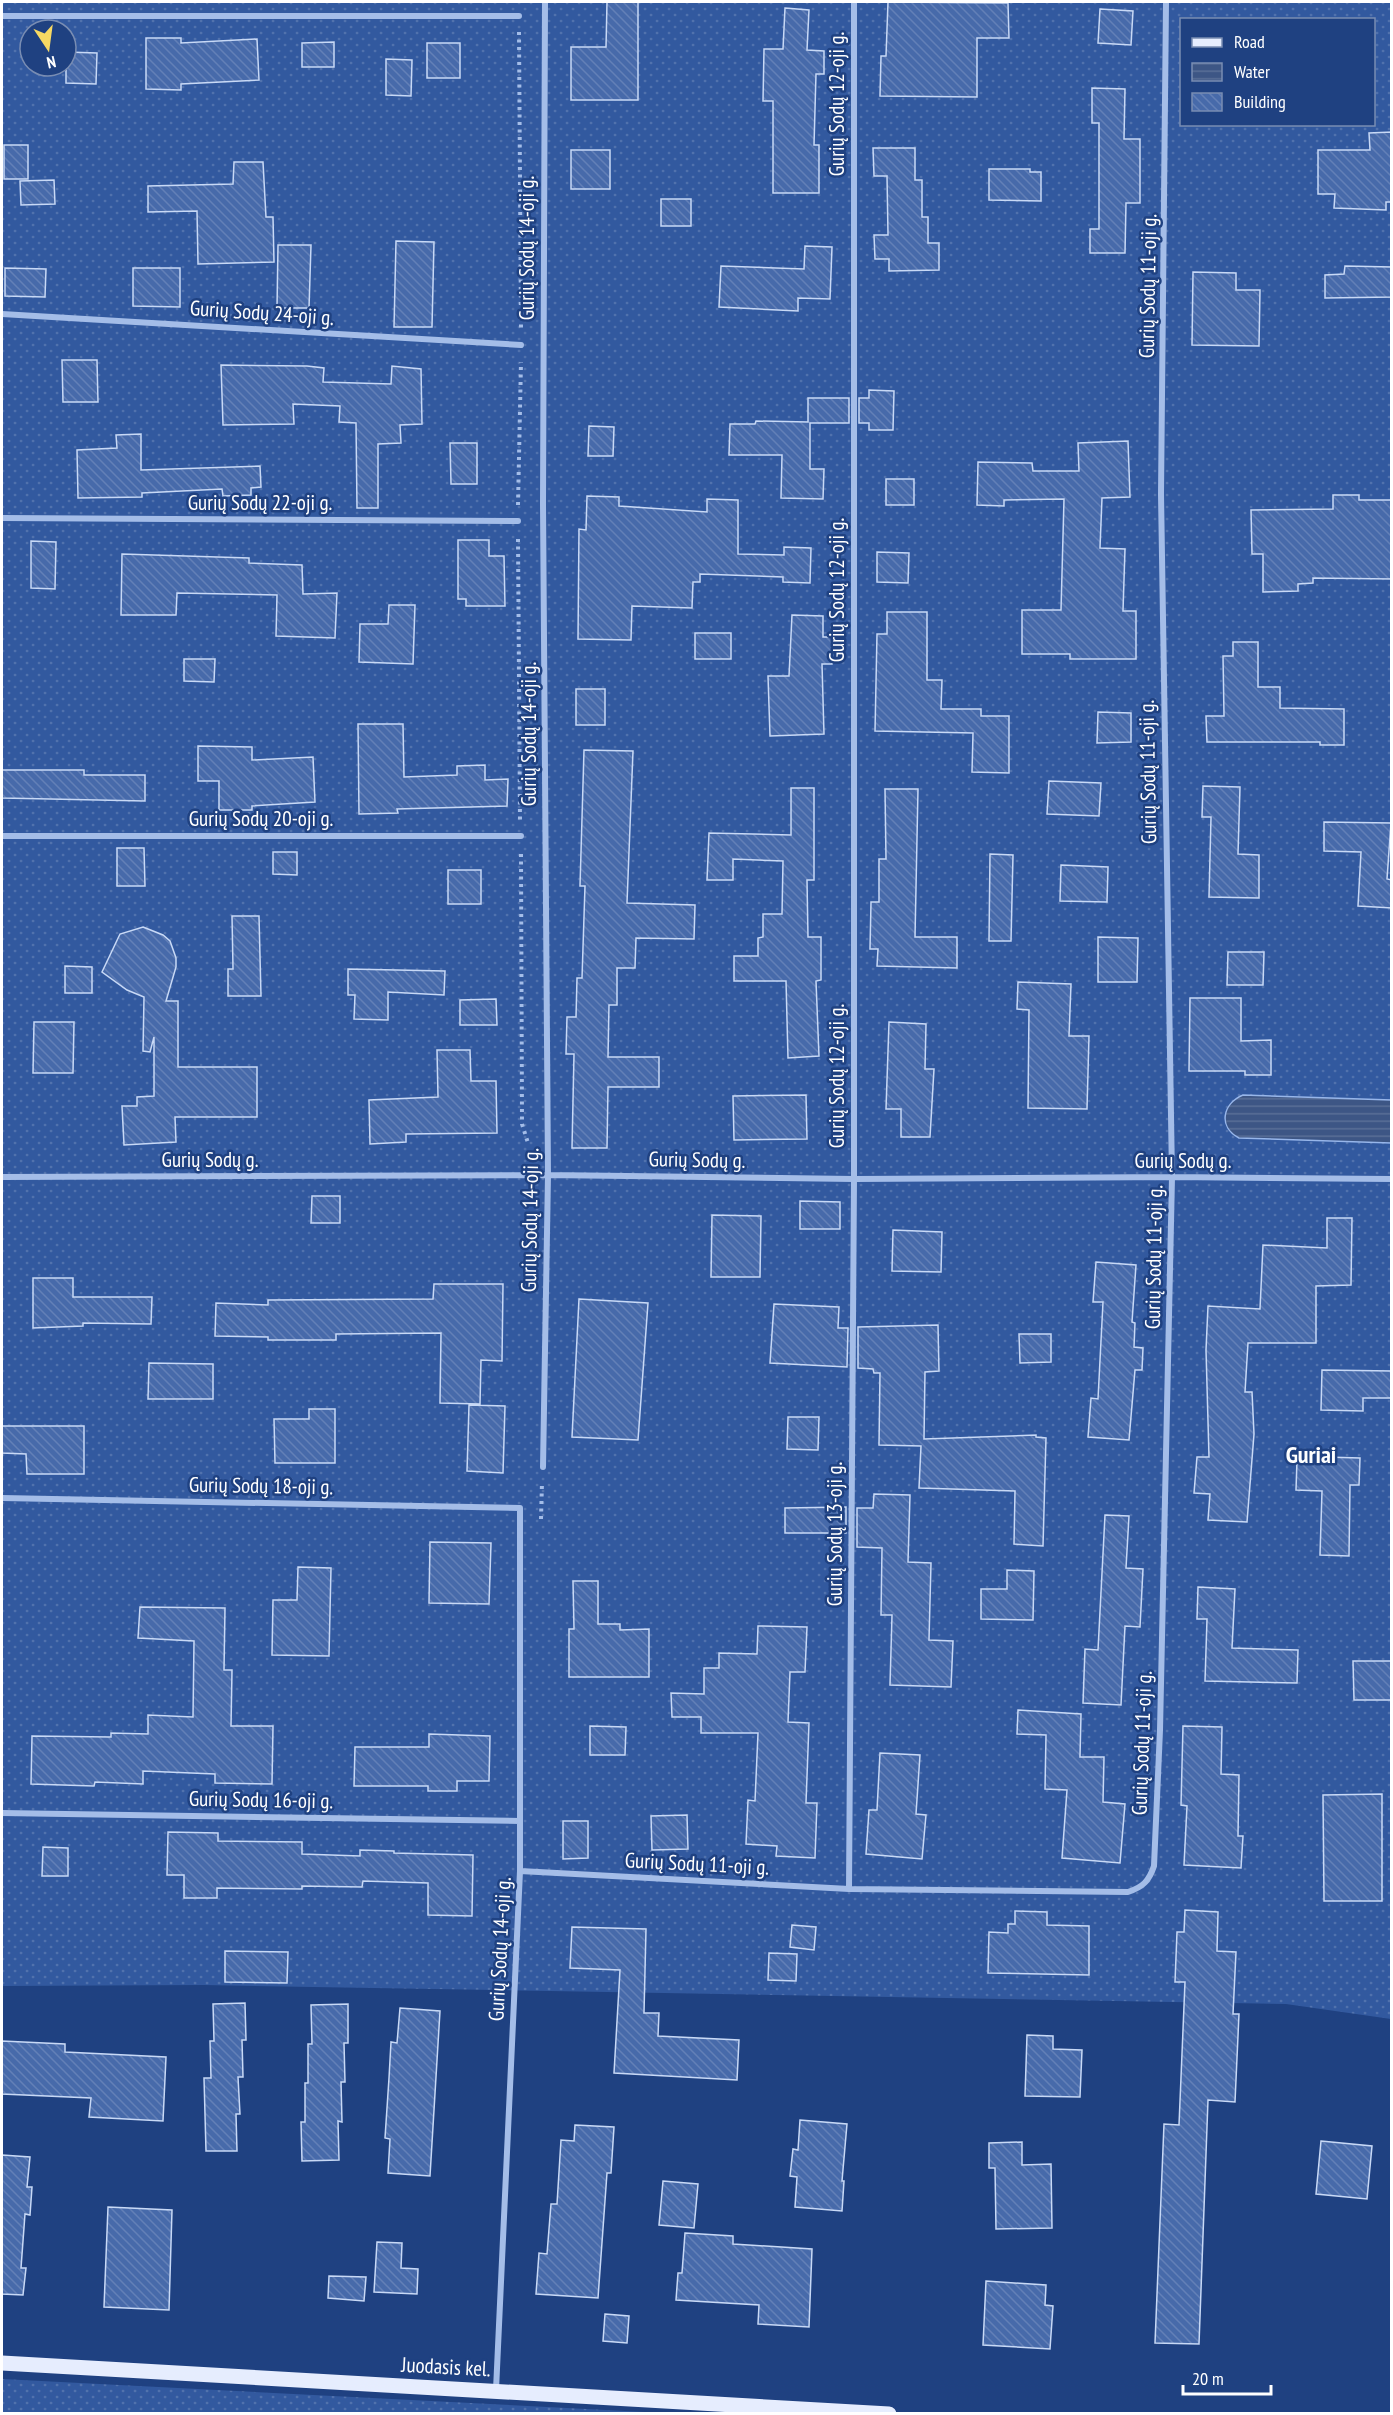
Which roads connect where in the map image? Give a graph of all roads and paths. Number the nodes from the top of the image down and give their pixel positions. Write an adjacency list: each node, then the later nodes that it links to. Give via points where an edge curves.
1 (544, 2): 12 (street, Gurių Sodų 14-oji g.)
2 (854, 2): 15 (street, Gurių Sodų 12-oji g.)
3 (1166, 2): 14 (street, Gurių Sodų 11-oji g., via 1161,494)
4 (2, 16): 5 (street)
5 (519, 16): 7 (path)
6 (2, 314): 7 (street, Gurių Sodų 24-oji g.)
7 (521, 345): 9 (path)
8 (2, 518): 9 (street, Gurių Sodų 22-oji g.)
9 (518, 521): 11 (path)
10 (2, 836): 11 (street, Gurių Sodų 20-oji g.)
11 (520, 836): 12 (path, via 522,1124 530,1152)
12 (548, 1175): 13 (street, Gurių Sodų g.); 15 (street, Gurių Sodų g.); 17 (street, Gurių Sodų 14-oji g.)
13 (2, 1177)
14 (1172, 1177): 15 (street, Gurių Sodų g.); 16 (street, Gurių Sodų g.); 24 (street, Gurių Sodų 11-oji g., via 1160,1730 1154,1866 1150,1877 1141,1888 1128,1892)
15 (854, 1179): 24 (street, Gurių Sodų 13-oji g.)
16 (1392, 1179)
17 (543, 1467): 20 (path)
18 (2, 1498): 19 (street, Gurių Sodų 18-oji g.)
19 (520, 1508): 22 (street, Gurių Sodų 14-oji g.)
20 (540, 1526)
21 (2, 1813): 22 (street, Gurių Sodų 16-oji g.)
22 (520, 1821): 23 (street, Gurių Sodų 14-oji g.)
23 (520, 1871): 24 (street, Gurių Sodų 11-oji g.); 26 (street, Gurių Sodų 14-oji g.)
24 (849, 1889)
25 (2, 2362): 26 (main road, Juodasis kel.)
26 (496, 2391): 27 (main road, Juodasis kel.)
27 (889, 2414)

